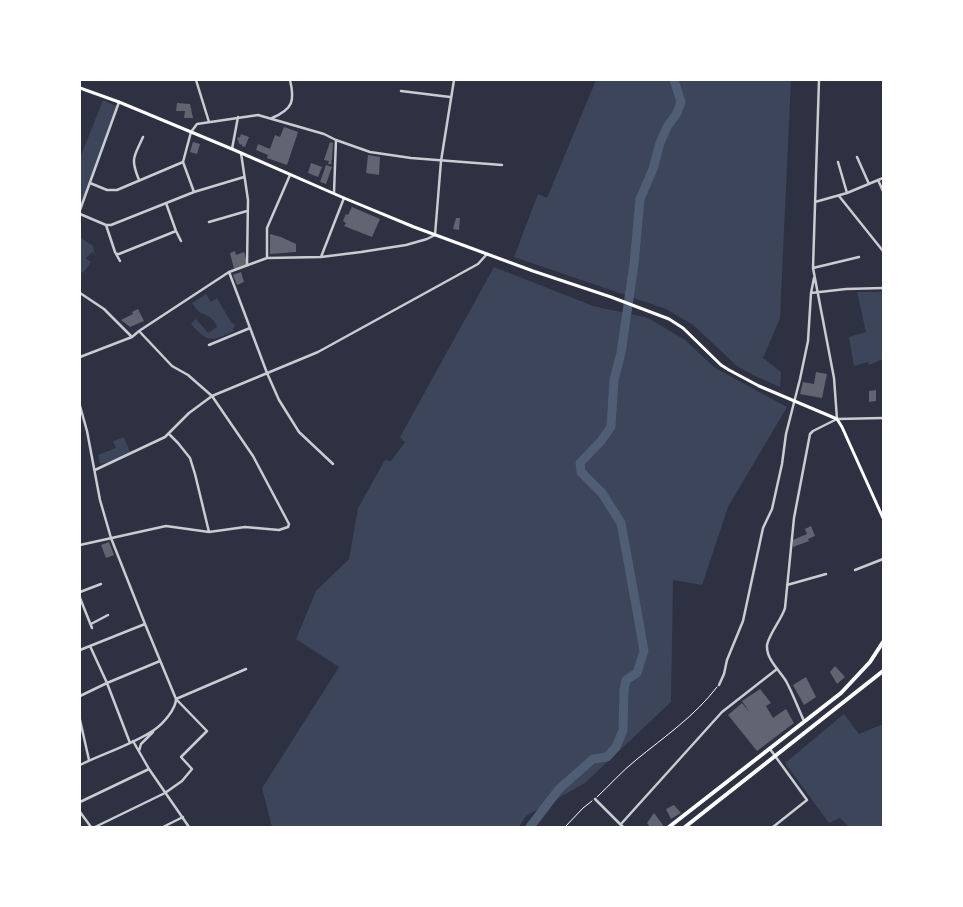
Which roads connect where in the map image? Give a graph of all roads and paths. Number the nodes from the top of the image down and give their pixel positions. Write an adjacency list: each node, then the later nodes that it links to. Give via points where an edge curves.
1 (196, 80): 11 (street)
2 (290, 80): 10 (street, via 292,102 284,113)
3 (454, 80): 7 (street)
4 (819, 80): 35 (street)
5 (80, 88): 8 (main road)
6 (401, 91): 7 (street)
7 (450, 97): 18 (street)
8 (119, 102): 12 (main road); 27 (street)
9 (238, 117): 10 (street, via 258,115); 11 (street); 15 (street)
10 (271, 118): 14 (street)
11 (209, 122): 12 (street, via 197,124)
12 (191, 132): 15 (main road); 19 (street)
13 (143, 137): 25 (street, via 133,159)
14 (336, 140): 18 (street, via 370,152); 31 (street)
15 (232, 149): 16 (main road)
16 (241, 152): 22 (main road); 23 (street)
17 (857, 157): 28 (street)
18 (440, 161): 21 (street); 42 (street)
19 (184, 162): 25 (street); 30 (street)
20 (838, 162): 32 (street)
21 (502, 165)
22 (290, 175): 31 (main road); 49 (street, via 267,228)
23 (244, 177): 30 (street); 37 (street)
24 (883, 178): 26 (street)
25 (139, 180): 27 (street, via 116,190)
26 (878, 180): 28 (street); 29 (street)
27 (90, 183): 38 (street)
28 (868, 184): 32 (street)
29 (883, 191)
30 (194, 192): 36 (street)
31 (334, 193): 34 (main road)
32 (847, 193): 33 (street)
33 (839, 196): 35 (street); 44 (street)
34 (344, 198): 42 (main road); 47 (street)
35 (815, 202): 52 (street)
36 (166, 203): 40 (street); 41 (street)
37 (247, 211): 39 (street); 51 (street)
38 (80, 212): 40 (street)
39 (210, 222)
40 (106, 225): 45 (street)
41 (176, 231): 43 (street); 45 (street)
42 (435, 235): 46 (main road); 47 (street, via 406,245)
43 (181, 241)
44 (883, 250)
45 (117, 254): 50 (street)
46 (487, 254): 64 (street, via 478,264 318,352); 66 (main road, via 669,319 735,373)
47 (321, 257): 49 (street)
48 (859, 257): 52 (street)
49 (267, 258): 51 (street)
50 (120, 261)
51 (247, 265): 53 (street)
52 (813, 268): 54 (street)
53 (230, 272): 59 (street); 60 (street)
54 (814, 277): 56 (street); 58 (street)
55 (883, 288): 56 (street)
56 (818, 292): 58 (street); 69 (street, via 834,378)
57 (80, 293): 61 (street, via 104,309)
58 (811, 293): 66 (street, via 808,341)
59 (250, 328): 62 (street); 64 (street)
60 (139, 331): 61 (street); 65 (street, via 172,366)
61 (132, 337): 63 (street)
62 (209, 345)
63 (80, 356)
64 (266, 373): 65 (street); 71 (street, via 299,432)
65 (212, 396): 70 (street); 74 (street, via 252,456 289,524 280,530 244,527)
66 (794, 400): 69 (main road); 96 (street, via 772,509 763,528 743,622)
67 (80, 406): 72 (street)
68 (883, 418): 69 (street)
69 (837, 419): 73 (main road); 81 (street, via 810,434 794,518)
70 (169, 433): 72 (street); 74 (street, via 190,458)
71 (333, 464)
72 (95, 470): 75 (street, via 96,485)
73 (883, 518)
74 (209, 532): 75 (street, via 166,526)
75 (112, 538): 76 (street); 86 (street)
76 (80, 545)
77 (883, 559): 78 (street)
78 (855, 570)
79 (826, 574): 81 (street)
80 (101, 584): 82 (street)
81 (787, 585): 93 (street, via 784,613 767,647)
82 (80, 592)
83 (80, 598): 85 (street)
84 (108, 615): 85 (street)
85 (90, 624): 87 (street)
86 (145, 624): 89 (street); 91 (street)
87 (92, 628)
88 (883, 642): 100 (main road, via 848,686)
89 (90, 646): 90 (street); 95 (street)
90 (80, 650)
91 (160, 661): 95 (street); 98 (street)
92 (246, 669): 98 (street)
93 (777, 669): 100 (street); 116 (street, via 722,712)
94 (883, 671): 106 (main road)
95 (107, 683): 97 (street); 102 (street)
96 (719, 685): 112 (path, via 684,722)
97 (80, 696)
98 (176, 699): 101 (street, via 175,708); 111 (street, via 207,731 181,757 192,769)
99 (80, 720): 107 (street)
100 (804, 721): 103 (main road)
101 (156, 729): 102 (street); 104 (street, via 141,744)
102 (131, 742): 104 (street); 107 (street)
103 (769, 748): 105 (main road); 106 (street)
104 (139, 752): 110 (street)
105 (762, 753): 108 (main road); 122 (main road)
106 (775, 756): 108 (main road); 124 (street, via 807,800)
107 (90, 761): 109 (street)
108 (768, 762): 123 (main road)
109 (80, 765)
110 (149, 769): 111 (street); 113 (street)
111 (166, 793): 115 (street); 118 (street)
112 (594, 799): 116 (street); 121 (path)
113 (80, 802)
114 (80, 812): 117 (street)
115 (183, 817): 119 (street); 120 (street)
116 (622, 826)
117 (91, 827)
118 (96, 827)
119 (163, 827)
120 (189, 827)
121 (565, 827)
122 (668, 827)
123 (685, 827)
124 (773, 827)

